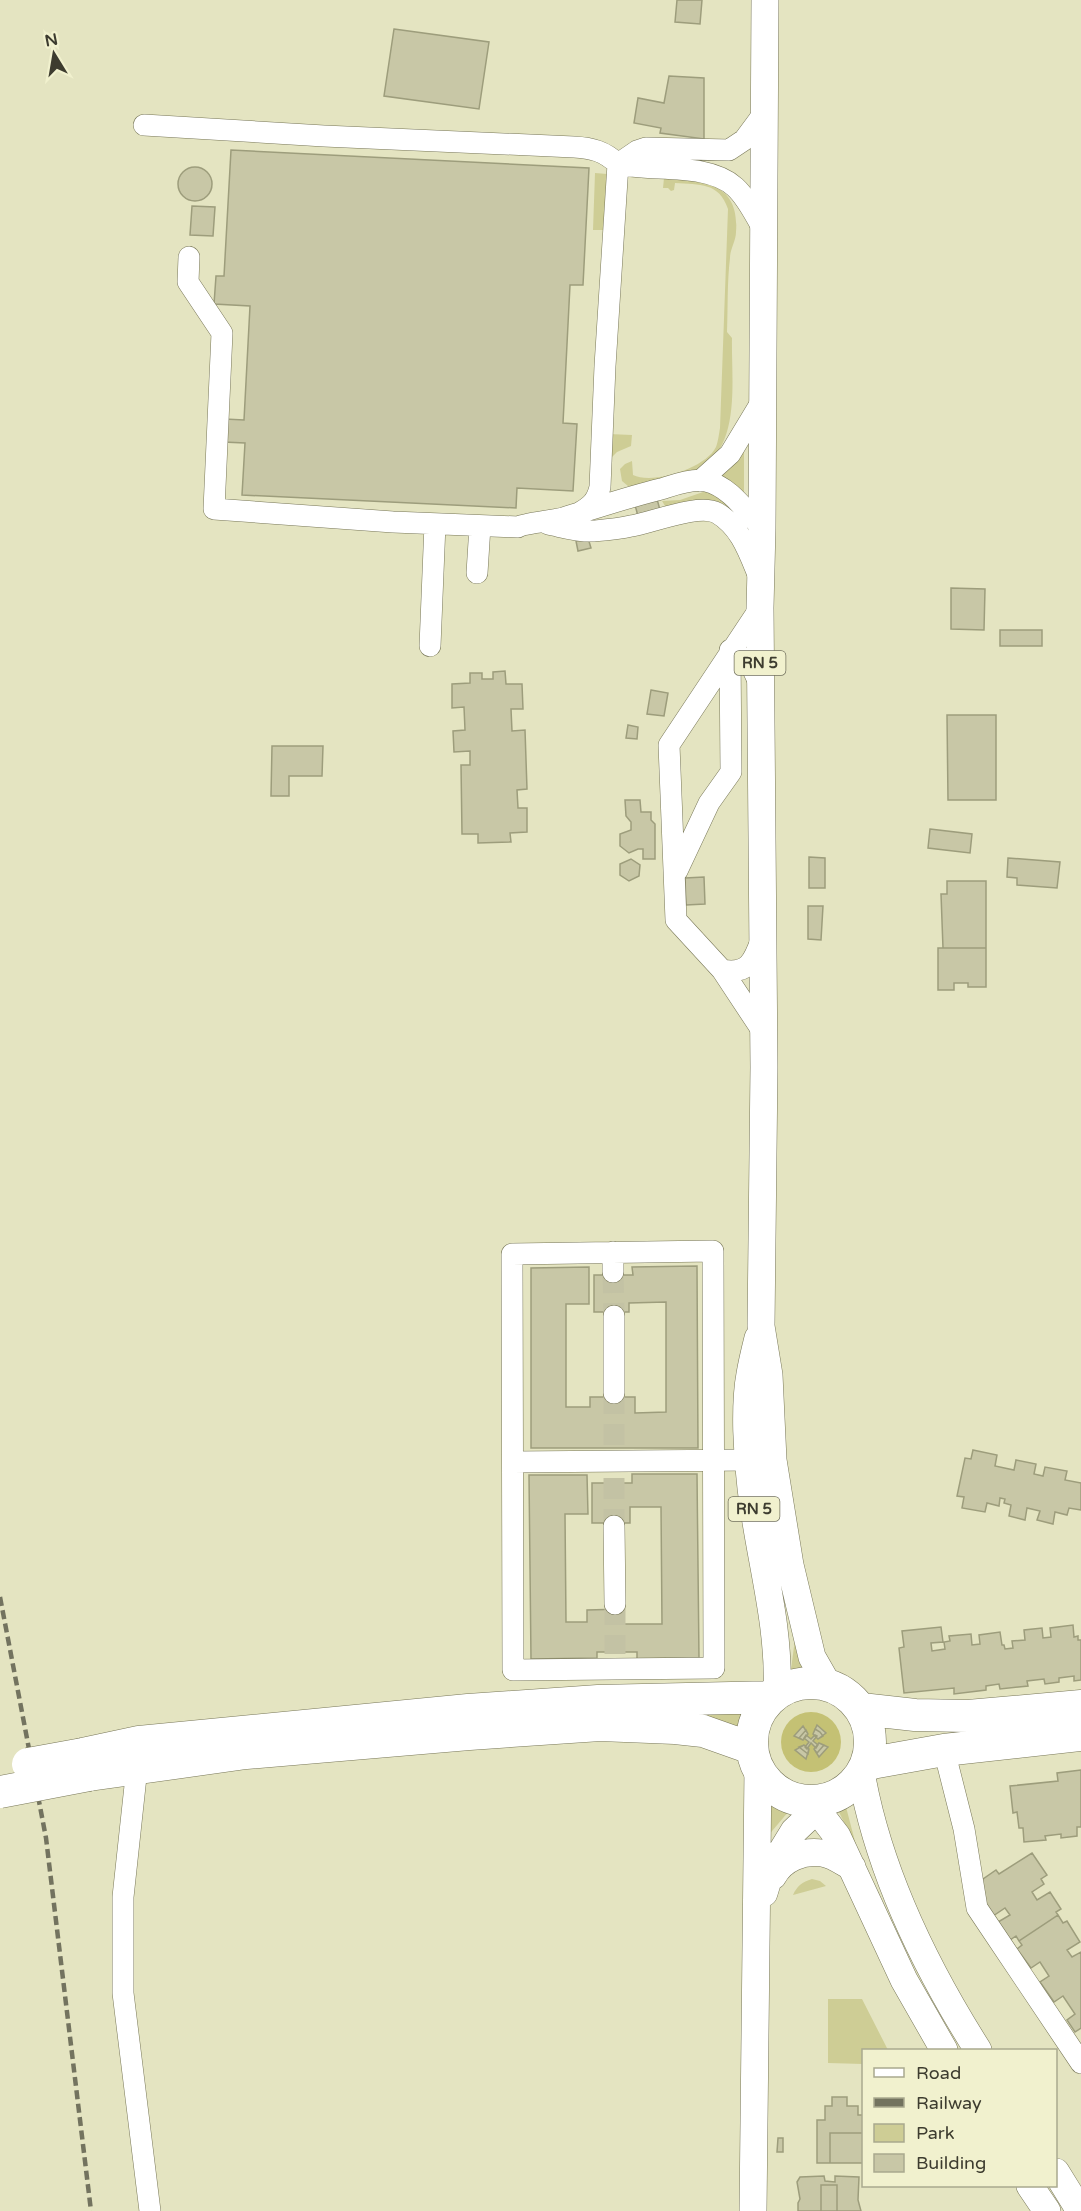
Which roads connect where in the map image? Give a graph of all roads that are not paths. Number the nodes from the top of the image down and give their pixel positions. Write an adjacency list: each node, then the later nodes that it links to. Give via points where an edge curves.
1 (765, 0): 2 (main road, RN 5)
2 (764, 113): 4 (street, via 744,140 729,150 646,148); 5 (main road, RN 5)
3 (144, 125): 4 (street, via 586,147 606,154)
4 (618, 164): 5 (street, via 714,174 740,193); 8 (street)
5 (763, 229): 7 (main road, RN 5)
6 (189, 257): 12 (street, via 188,282 222,333 214,509)
7 (762, 401): 9 (street, via 730,454); 14 (main road, RN 5)
8 (600, 469): 10 (street, via 610,488 619,495); 11 (street, via 598,495)
9 (700, 481): 10 (street); 14 (street, via 730,494)
10 (631, 496): 11 (street, via 606,504)
11 (583, 522): 13 (street); 16 (street, via 629,527 713,511 743,538)
12 (435, 524): 13 (street); 18 (street)
13 (480, 526): 15 (street)
14 (762, 528): 16 (main road, RN 5)
15 (477, 573)
16 (760, 580): 17 (main road, RN 5)
17 (760, 608): 19 (street); 20 (main road, RN 5)
18 (430, 646)
19 (730, 650): 20 (street, via 749,661); 21 (street, via 731,772 709,803); 21 (street, via 669,745)
20 (760, 685): 22 (main road, RN 5)
21 (674, 877): 23 (street, via 676,920)
22 (762, 938): 23 (street, via 754,960 745,968 735,972); 24 (main road, RN 5)
23 (722, 970): 24 (street)
24 (763, 1032): 26 (main road, RN 5)
25 (614, 1316): 27 (street)
26 (761, 1326): 28 (main road, RN 5, via 749,1376); 34 (main road, RN 5, via 770,1375 773,1460 790,1565 812,1657)
27 (614, 1393)
28 (749, 1460): 29 (street); 35 (main road, RN 5, via 775,1627)
29 (713, 1461): 30 (street); 30 (street, via 713,1251 613,1262 512,1254); 33 (street)
30 (513, 1462): 33 (street, via 513,1670 615,1661)
31 (614, 1526): 32 (street)
32 (615, 1604)
33 (717, 1680): 35 (highway); 40 (highway, via 598,1701 468,1710)
34 (828, 1685): 35 (highway, via 793,1685); 37 (highway, via 841,1690)
35 (774, 1695): 41 (highway, via 755,1720 751,1734)
36 (1081, 1706): 37 (highway, via 968,1716)
37 (861, 1709): 43 (highway, via 870,1736)
38 (1081, 1735): 39 (highway)
39 (944, 1750): 43 (highway); 52 (street, via 964,1829 977,1908)
40 (138, 1755): 41 (highway, via 246,1753 600,1725 703,1731); 42 (highway); 55 (street, via 123,1897 123,1993)
41 (754, 1759): 46 (highway, via 774,1789); 49 (main road)
42 (86, 1764): 44 (highway, bridge); 45 (highway, bridge)
43 (863, 1768): 46 (highway, via 853,1784); 51 (main road, via 866,1801 905,1910 948,2000)
44 (0, 1770)
45 (0, 1792)
46 (814, 1803): 47 (main road); 48 (main road, via 772,1867)
47 (852, 1867): 48 (main road, via 823,1853 798,1855 776,1871); 50 (main road, via 904,1980)
48 (765, 1890): 49 (main road)
49 (756, 1933): 56 (main road)
50 (943, 2049)
51 (977, 2049)
52 (1081, 2063)
53 (1057, 2174): 58 (main road)
54 (1031, 2187): 57 (main road)
55 (150, 2211)
56 (753, 2211)
57 (1047, 2211)
58 (1080, 2211)

